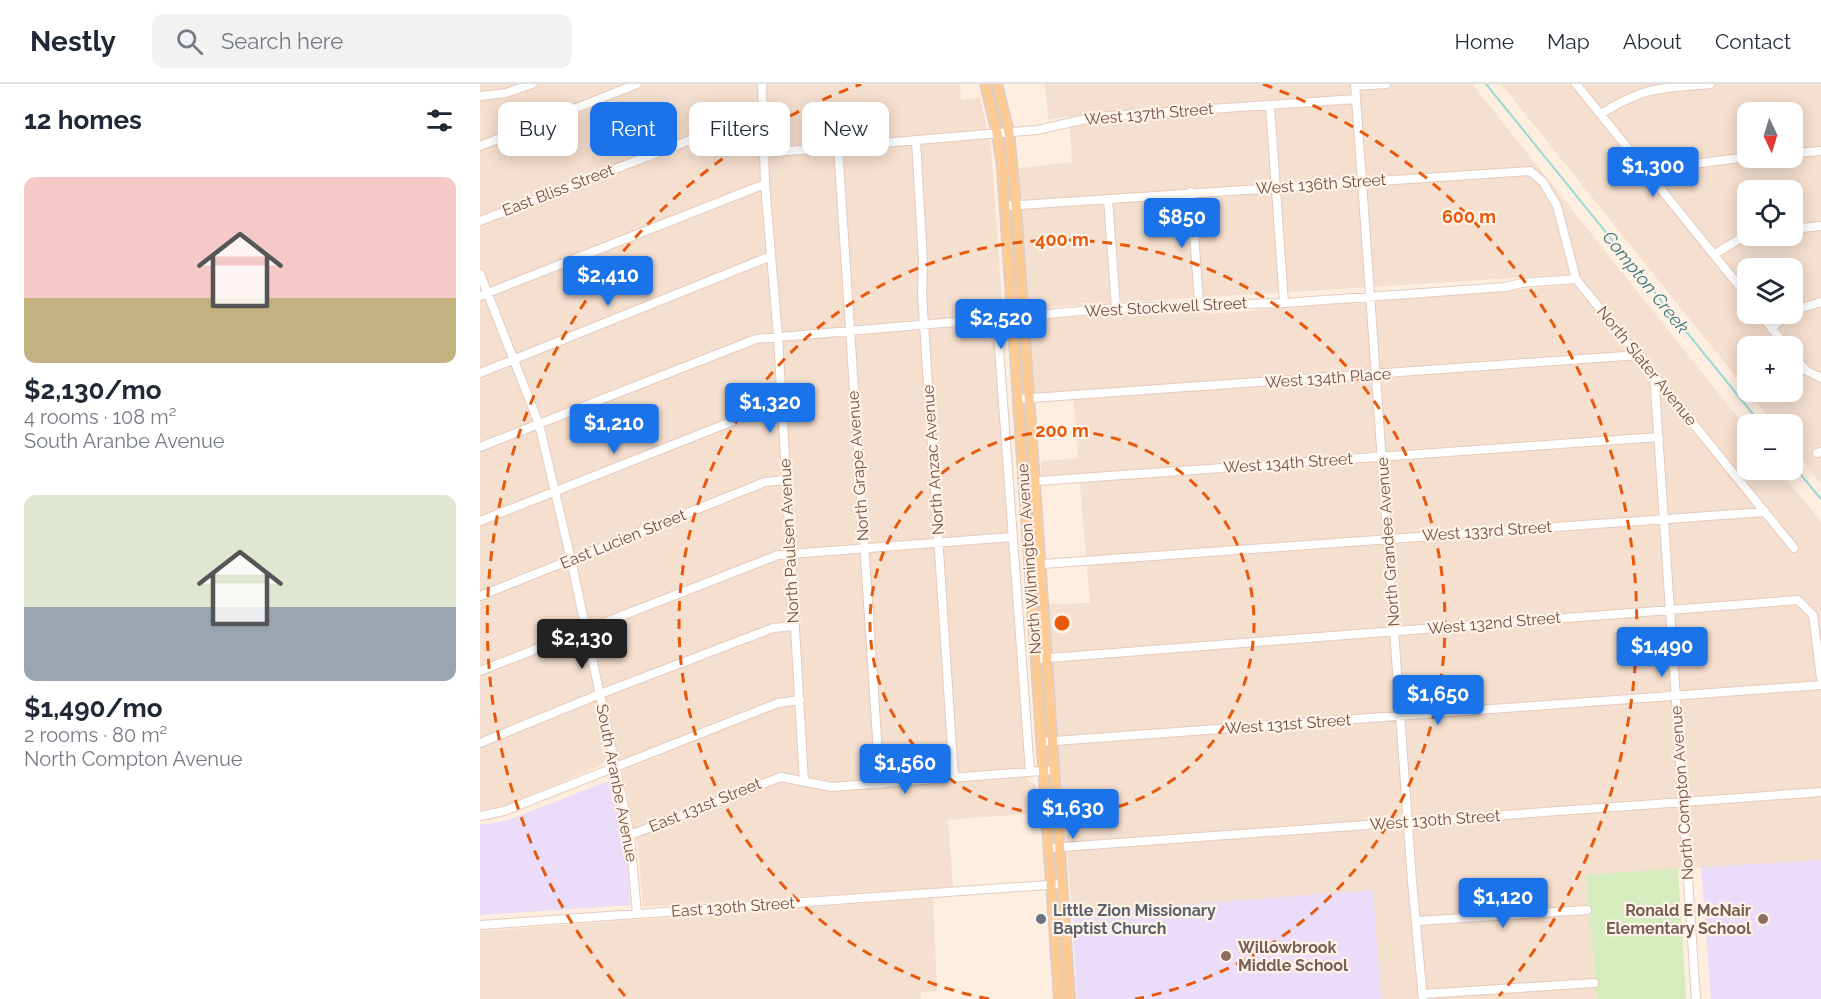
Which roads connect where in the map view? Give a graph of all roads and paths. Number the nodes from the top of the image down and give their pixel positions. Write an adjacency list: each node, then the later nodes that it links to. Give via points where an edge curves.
1 (532, 84): 11 (street)
2 (637, 84): 21 (street)
3 (762, 84): 13 (street, North Paulsen Avenue)
4 (985, 84): 17 (main road, North Wilmington Avenue)
5 (997, 84): 16 (main road, North Wilmington Avenue)
6 (1386, 84): 9 (street)
7 (1576, 84): 15 (street)
8 (1710, 84): 10 (street)
9 (1355, 85): 12 (street, North Grandee Avenue)
10 (1693, 85): 15 (street, via 1644,90)
11 (480, 96)
12 (1356, 99): 14 (street, West 137th Street); 28 (street, North Grandee Avenue)
13 (763, 102)
14 (1270, 105): 16 (street, West 137th Street, via 1095,117); 31 (street)
15 (1601, 114): 29 (street)
16 (1009, 132): 17 (street, West 137th Street); 35 (main road, North Wilmington Avenue)
17 (998, 133): 19 (street, West 137th Street); 34 (main road, North Wilmington Avenue)
18 (689, 139): 36 (street, East Bliss Street)
19 (916, 141): 20 (street, West 137th Street); 57 (street, North Anzac Avenue)
20 (889, 143)
21 (480, 146)
22 (1821, 151): 23 (street)
23 (1803, 152)
24 (764, 156): 30 (street, North Paulsen Avenue)
25 (839, 156): 59 (street, North Grape Avenue)
26 (1737, 158): 29 (street, via 1685,165)
27 (1530, 171): 28 (street, West 136th Street); 43 (street, North Slater Avenue, via 1543,182 1557,206)
28 (1362, 181): 31 (street, West 136th Street); 46 (street, North Grandee Avenue)
29 (1657, 183): 40 (street)
30 (765, 184): 41 (street, North Paulsen Avenue); 45 (street)
31 (1276, 187): 32 (street, West 136th Street); 49 (street)
32 (1191, 192): 33 (street, West 136th Street); 48 (street)
33 (1108, 199): 35 (street, West 136th Street); 50 (street)
34 (1005, 206): 35 (street, West 136th Street); 53 (main road, North Wilmington Avenue)
35 (1016, 206): 52 (main road, North Wilmington Avenue)
36 (480, 221)
37 (1821, 226): 38 (street)
38 (1803, 228)
39 (1737, 241): 40 (street)
40 (1715, 254): 44 (street)
41 (771, 256): 61 (street, North Paulsen Avenue); 63 (street)
42 (480, 274): 45 (street, South Aranbe Avenue)
43 (1576, 279): 46 (street, West Stockwell Street); 62 (street, North Slater Avenue)
44 (1737, 283)
45 (484, 295): 63 (street, South Aranbe Avenue)
46 (1370, 296): 49 (street, West Stockwell Street); 67 (street, North Grandee Avenue)
47 (1821, 302): 51 (street)
48 (1198, 303): 49 (street, West Stockwell Street); 50 (street, West Stockwell Street)
49 (1284, 303)
50 (1116, 308): 52 (street, West Stockwell Street)
51 (1803, 308)
52 (1023, 317): 53 (street, West Stockwell Street); 69 (main road, North Wilmington Avenue)
53 (1012, 318): 54 (street, West Stockwell Street); 70 (main road, North Wilmington Avenue)
54 (997, 320): 57 (street, West Stockwell Street); 83 (street)
55 (1768, 324): 58 (street)
56 (1776, 324): 58 (street)
57 (924, 325): 59 (street, West Stockwell Street); 85 (street, North Anzac Avenue)
58 (1771, 328): 60 (street)
59 (849, 331): 61 (street, West Stockwell Street); 86 (street, North Grape Avenue)
60 (1778, 336)
61 (778, 338): 71 (street, North Paulsen Avenue); 72 (street, West Stockwell Street, via 756,339)
62 (1639, 356): 65 (street, North Slater Avenue); 67 (street, West 134th Place)
63 (513, 359): 66 (street); 72 (street, South Aranbe Avenue)
64 (1803, 366): 68 (street)
65 (1654, 372): 73 (street, North Compton Avenue); 80 (street, North Slater Avenue)
66 (480, 373)
67 (1376, 374): 69 (street, West 134th Place); 75 (street, North Grandee Avenue)
68 (1821, 378)
69 (1029, 398): 70 (street, West 134th Place); 78 (main road, North Wilmington Avenue)
70 (1018, 399): 77 (main road, North Wilmington Avenue)
71 (782, 408): 76 (street, North Paulsen Avenue); 79 (street, via 756,412)
72 (539, 424): 74 (street, West Stockwell Street); 79 (street, South Aranbe Avenue)
73 (1659, 436): 75 (street, West 134th Street); 81 (street, North Compton Avenue)
74 (480, 447)
75 (1382, 457): 78 (street, West 134th Street); 84 (street, North Grandee Avenue)
76 (785, 480): 88 (street, North Paulsen Avenue); 89 (street, East Lucien Street, via 765,482)
77 (1024, 482): 78 (street, West 134th Street); 91 (main road, North Wilmington Avenue)
78 (1034, 482): 90 (main road, North Wilmington Avenue)
79 (555, 493): 82 (street); 89 (street, South Aranbe Avenue)
80 (1765, 512): 81 (street, West 133rd Street); 87 (street, North Slater Avenue)
81 (1664, 519): 84 (street, West 133rd Street); 93 (street, North Compton Avenue)
82 (480, 521)
83 (1012, 537): 85 (street); 111 (street)
84 (1388, 538): 90 (street, West 133rd Street); 96 (street, North Grandee Avenue)
85 (938, 542): 86 (street); 112 (street, North Anzac Avenue)
86 (863, 548): 88 (street); 114 (street, North Grape Avenue)
87 (1794, 548)
88 (790, 554): 94 (street, North Paulsen Avenue); 95 (street, via 768,558)
89 (571, 560): 92 (street, East Lucien Street); 95 (street, South Aranbe Avenue)
90 (1041, 564): 91 (street, West 133rd Street); 97 (main road, North Wilmington Avenue)
91 (1029, 565): 97 (main road, North Wilmington Avenue)
92 (480, 596)
93 (1670, 609): 96 (street, West 132nd Street); 99 (street, West 132nd Street, via 1798,600 1807,606 1815,624); 102 (street, North Compton Avenue)
94 (794, 626): 101 (street, via 773,628); 103 (street, North Paulsen Avenue)
95 (586, 629): 98 (street); 101 (street, South Aranbe Avenue)
96 (1394, 631): 97 (street, West 132nd Street); 104 (street, North Grandee Avenue)
97 (1041, 659): 105 (main road, North Wilmington Avenue); 106 (main road, North Wilmington Avenue)
98 (480, 671)
99 (1821, 678)
100 (1821, 685): 102 (street, West 131st Street)
101 (600, 694): 107 (street); 108 (street, South Aranbe Avenue)
102 (1676, 696): 104 (street, West 131st Street); 116 (street, North Compton Avenue)
103 (800, 700): 108 (street, via 778,702); 113 (street, North Paulsen Avenue)
104 (1401, 716): 106 (street, West 131st Street); 118 (street, North Grandee Avenue)
105 (1041, 742): 106 (street, West 131st Street); 110 (main road, North Wilmington Avenue)
106 (1052, 742): 109 (main road, North Wilmington Avenue)
107 (480, 743)
108 (614, 768): 117 (street, via 504,811); 119 (street, South Aranbe Avenue)
109 (1054, 770): 110 (street); 120 (main road, North Wilmington Avenue)
110 (1044, 771): 111 (street); 121 (main road, North Wilmington Avenue)
111 (1030, 772): 112 (street)
112 (954, 778): 114 (street)
113 (804, 782): 114 (street, via 832,787); 119 (street, East 131st Street, via 781,777)
114 (880, 784)
115 (1821, 792): 116 (street, West 130th Street)
116 (1683, 803): 118 (street, West 130th Street); 132 (street, North Compton Avenue)
117 (480, 816)
118 (1408, 822): 120 (street, West 130th Street); 126 (street, North Grandee Avenue)
119 (630, 835): 125 (street, South Aranbe Avenue)
120 (1060, 847): 121 (street, West 130th Street); 122 (main road, North Wilmington Avenue)
121 (1049, 848): 123 (main road, North Wilmington Avenue)
122 (1062, 884): 123 (street); 131 (main road, North Wilmington Avenue)
123 (1052, 885): 125 (street, East 130th Street); 130 (main road, North Wilmington Avenue)
124 (1587, 910): 126 (street)
125 (637, 914): 127 (street, East 130th Street)
126 (1418, 921): 129 (street, North Grandee Avenue)
127 (480, 925)
128 (1594, 983): 129 (street)
129 (1423, 997)
130 (1059, 999)
131 (1070, 999)
132 (1696, 999)

